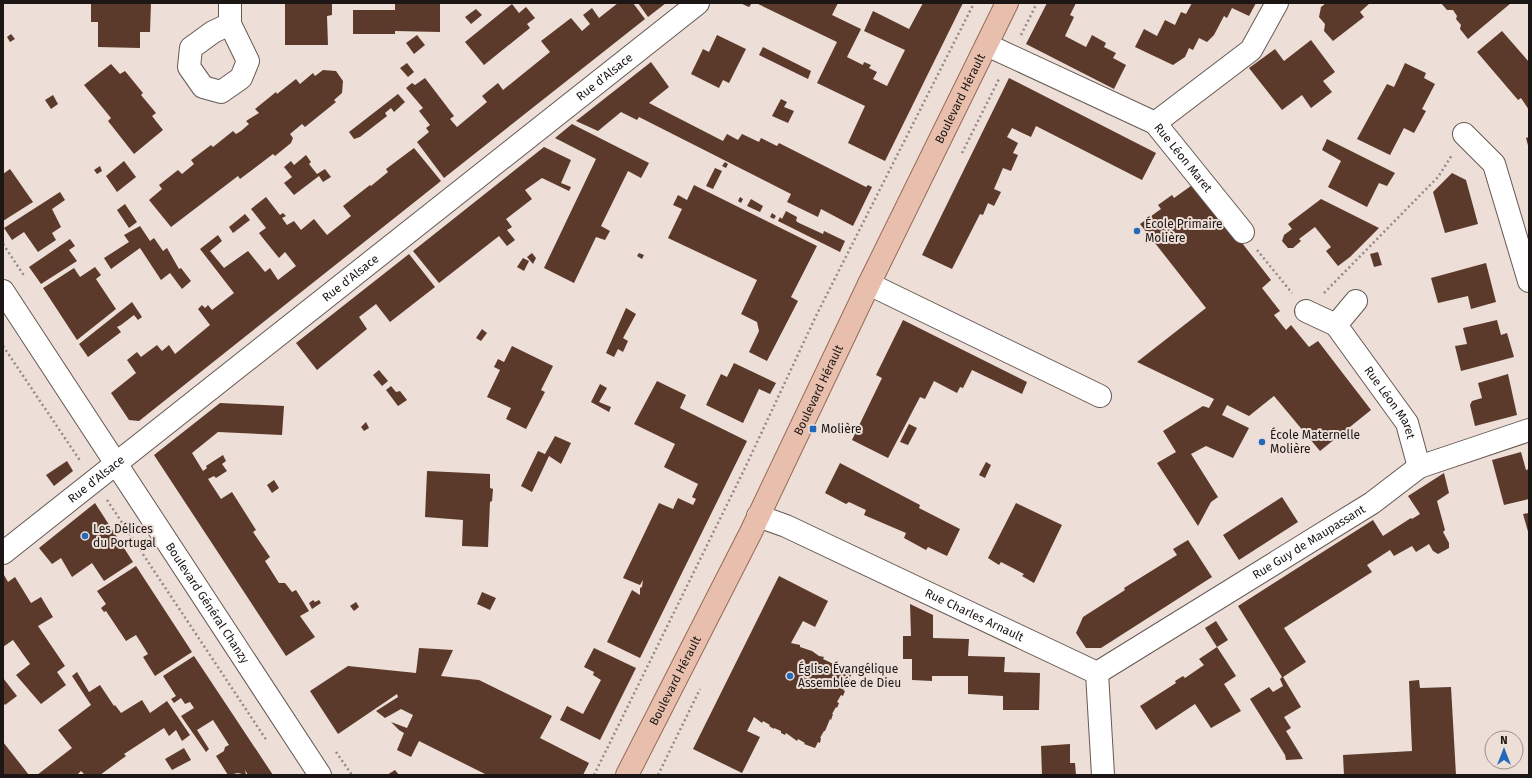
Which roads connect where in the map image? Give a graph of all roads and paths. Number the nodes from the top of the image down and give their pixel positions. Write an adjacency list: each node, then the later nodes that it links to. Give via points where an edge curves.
1 (230, 3): 6 (street)
2 (698, 3): 20 (street, Rue d’Alsace)
3 (974, 3): 28 (path, via 816,316 745,468)
4 (1007, 3): 7 (main road, Boulevard Hérault)
5 (1277, 3): 8 (street, via 1251,50)
6 (230, 24)
7 (987, 45): 8 (street, Rue Léon Maret); 12 (main road, Boulevard Hérault)
8 (1155, 123): 10 (street, Rue Léon Maret)
9 (1464, 134): 11 (street, via 1494,164); 15 (path, via 1438,177)
10 (1243, 232): 15 (path)
11 (1529, 281)
12 (869, 284): 18 (street); 23 (main road, Boulevard Hérault)
13 (3, 291): 20 (street, Boulevard Général Chanzy)
14 (1356, 301): 16 (street)
15 (1306, 311): 16 (street, Rue Léon Maret)
16 (1336, 325): 21 (street, Rue Léon Maret, via 1408,423)
17 (3, 346): 22 (path, via 73,452)
18 (1100, 396)
19 (1529, 430): 21 (street, Rue Guy de Maupassant)
20 (116, 463): 22 (street, Rue d’Alsace); 27 (street, Boulevard Général Chanzy)
21 (1419, 467): 25 (street, Rue Guy de Maupassant, via 1372,502)
22 (96, 479): 24 (street, Rue d’Alsace); 26 (path, via 108,502)
23 (758, 516): 25 (street, Rue Charles Arnault, via 786,526); 29 (main road, Boulevard Hérault)
24 (3, 553)
25 (1097, 673): 30 (street)
26 (267, 742)
27 (320, 775)
28 (594, 775)
29 (627, 775)
30 (1104, 775)

